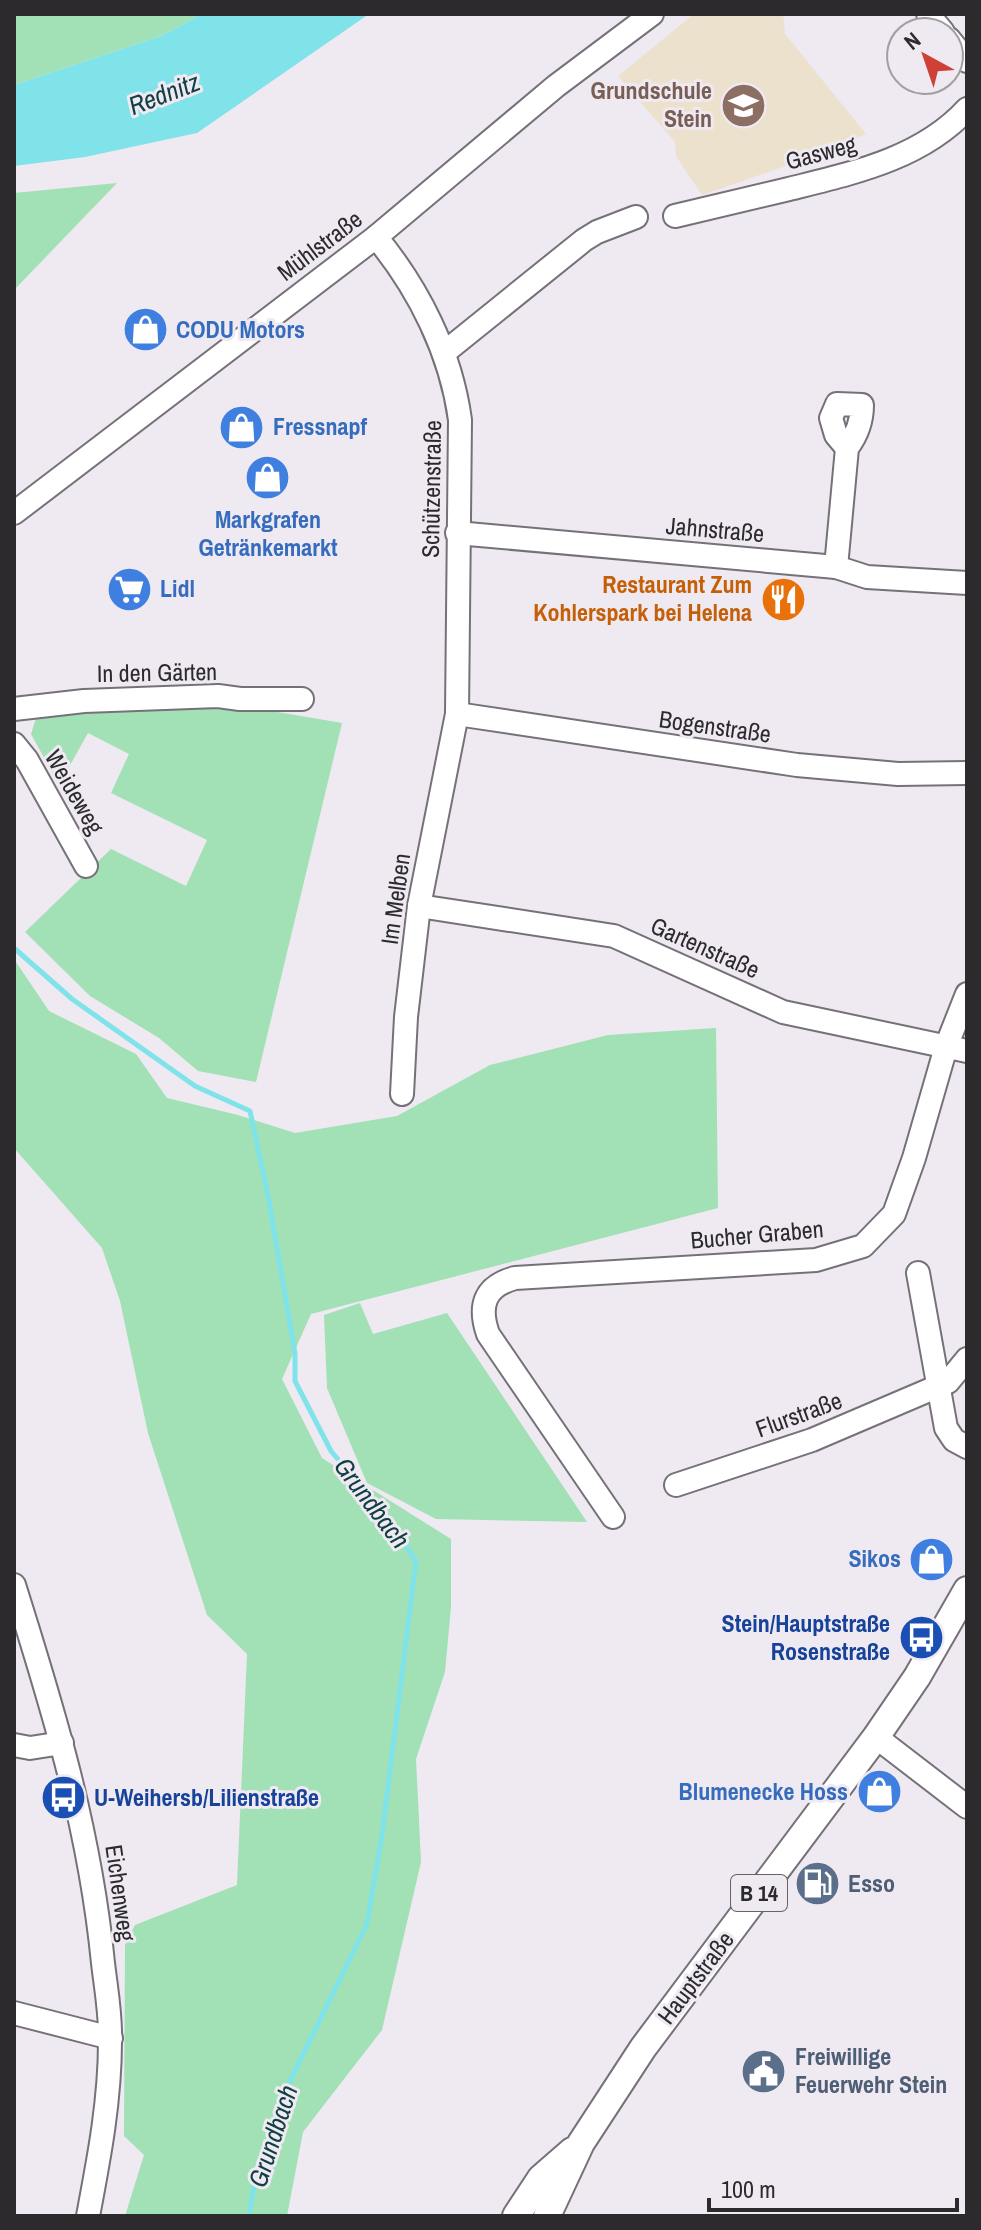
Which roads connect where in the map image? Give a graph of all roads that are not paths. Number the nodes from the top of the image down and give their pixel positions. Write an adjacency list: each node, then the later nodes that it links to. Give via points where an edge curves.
1 (652, 14): 5 (street, Mühlstraße, via 556,86)
2 (967, 109): 3 (street, Gasweg, via 927,143 853,174)
3 (675, 216)
4 (636, 217): 6 (street, via 584,240)
5 (376, 237): 6 (street, Schützenstraße, via 396,262); 8 (street, Mühlstraße)
6 (445, 352): 9 (street, Schützenstraße, via 460,420)
7 (847, 448): 10 (street)
8 (14, 513)
9 (457, 533): 10 (street, Jahnstraße); 14 (street, Schützenstraße)
10 (836, 567): 11 (street, Jahnstraße, via 867,577)
11 (967, 583)
12 (302, 699): 13 (street, In den Gärten, via 218,696)
13 (14, 709)
14 (457, 714): 16 (street, Bogenstraße, via 835,770); 18 (street, Im Melben)
15 (14, 744): 17 (street, Weideweg)
16 (967, 773)
17 (86, 866)
18 (419, 906): 20 (street, Gartenstraße, via 614,936 783,1012); 21 (street, Im Melben)
19 (967, 994): 20 (street, Bucher Graben)
20 (957, 1049): 27 (street, Bucher Graben, via 894,1214 863,1246 816,1260 515,1278 488,1291 482,1309 488,1334)
21 (402, 1094)
22 (918, 1273): 24 (street)
23 (967, 1359): 24 (street, Flurstraße, via 953,1378)
24 (938, 1386): 25 (street, via 946,1428); 26 (street, Flurstraße, via 812,1440)
25 (967, 1447)
26 (676, 1485)
27 (613, 1517)
28 (14, 1585): 31 (street, Eichenweg)
29 (967, 1590): 30 (main road, Hauptstraße / B 14)
30 (876, 1737): 33 (street); 36 (main road, Hauptstraße / B 14, via 643,2048)
31 (62, 1743): 32 (street); 35 (street, Eichenweg, via 94,1881)
32 (14, 1745)
33 (967, 1807)
34 (14, 2013): 35 (street)
35 (111, 2038): 37 (street, Eichenweg, via 108,2100)
36 (581, 2143): 38 (main road, via 541,2178); 39 (main road, Hauptstraße / B 14)
37 (88, 2216)
38 (516, 2216)
39 (547, 2216)

